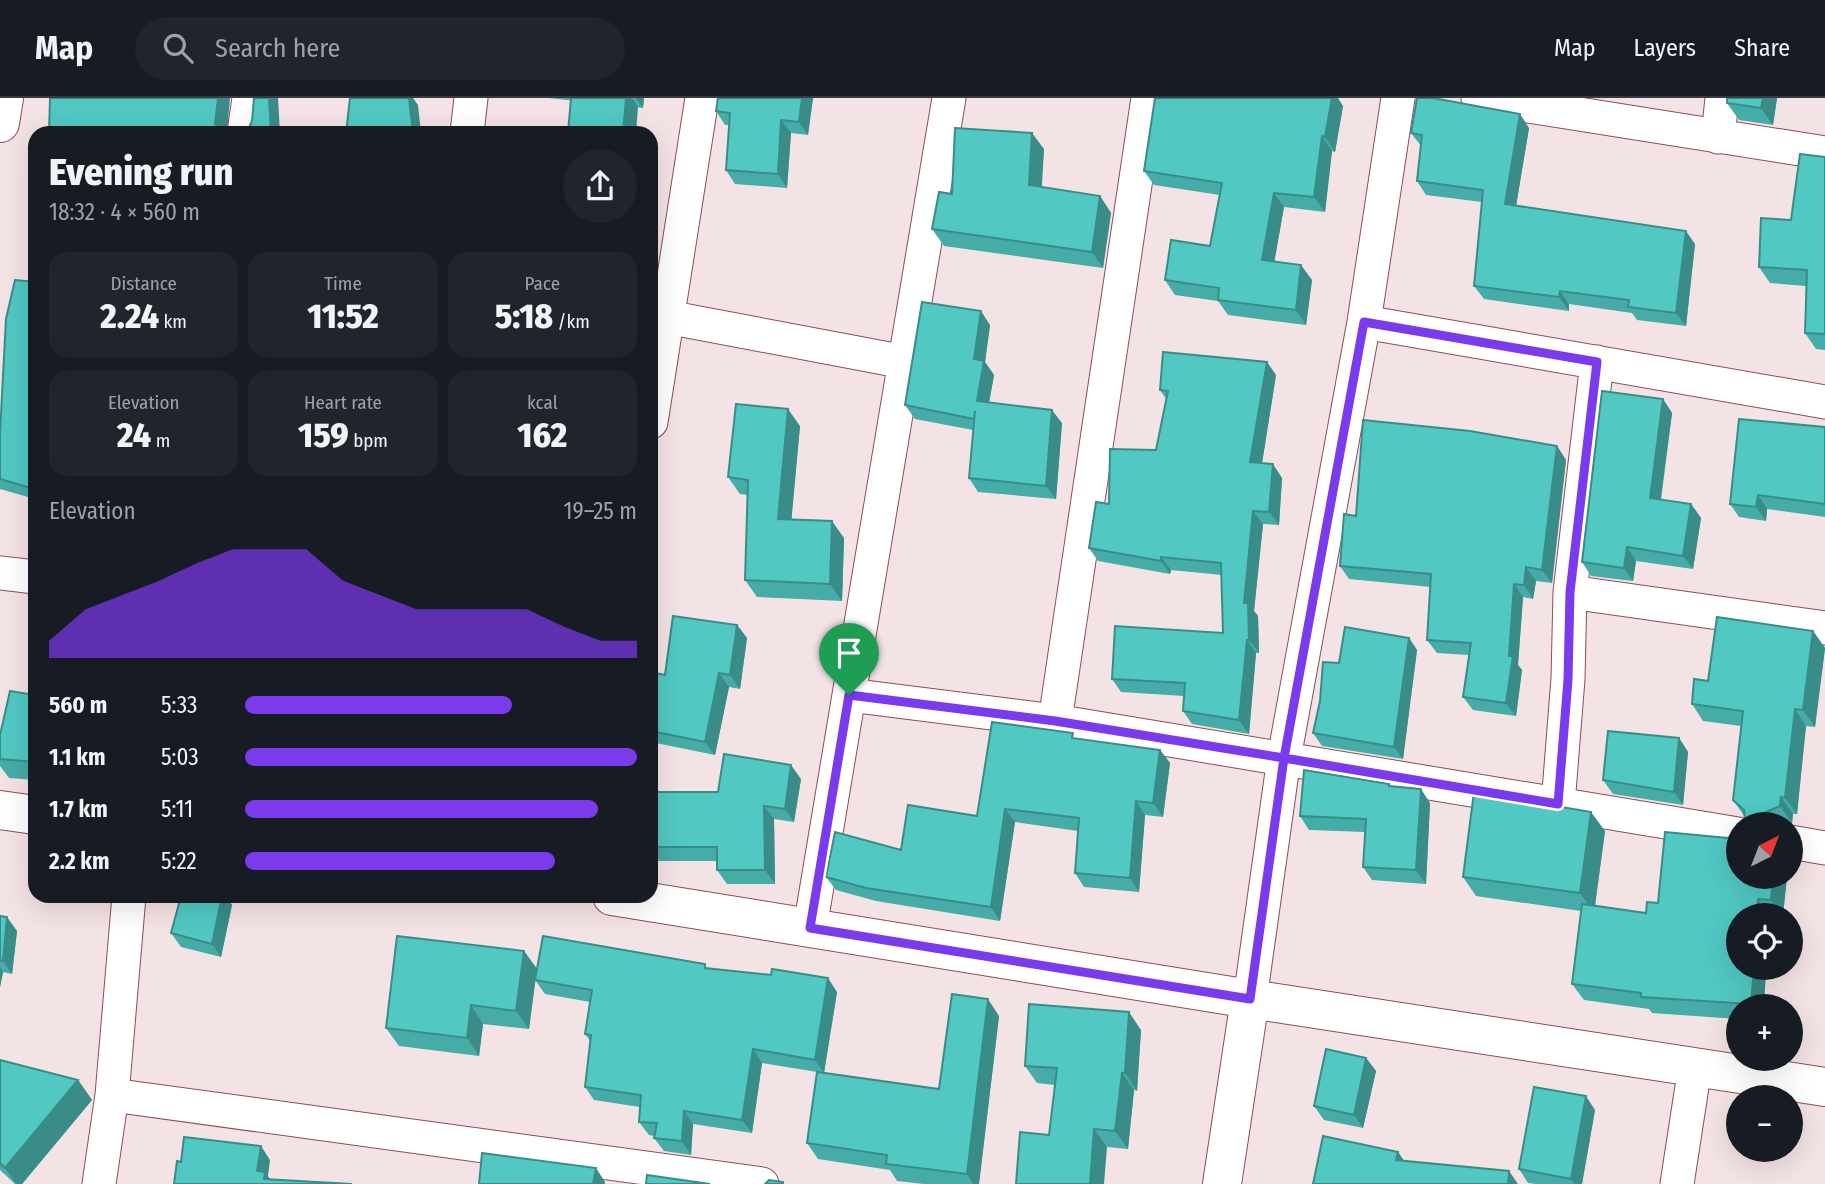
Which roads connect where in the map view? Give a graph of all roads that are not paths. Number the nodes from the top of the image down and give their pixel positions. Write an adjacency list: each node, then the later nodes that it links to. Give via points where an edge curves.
1 (249, 98): 10 (street)
2 (471, 98): 11 (street)
3 (702, 98): 14 (street)
4 (949, 98): 16 (street)
5 (1148, 98): 24 (street)
6 (1398, 98): 15 (street)
7 (1478, 98): 9 (street)
8 (1722, 98): 12 (street)
9 (1633, 111): 12 (street)
10 (245, 126)
11 (468, 126)
12 (1718, 137): 13 (street)
13 (1825, 153)
14 (659, 315): 16 (street)
15 (1364, 322): 17 (street); 25 (street)
16 (905, 362): 23 (street)
17 (1597, 362): 18 (street); 21 (street)
18 (1825, 402)
19 (0, 573): 20 (street)
20 (28, 576)
21 (1570, 592): 22 (street); 26 (street)
22 (1825, 628)
23 (849, 695): 24 (street); 34 (street)
24 (1055, 721): 25 (street)
25 (1284, 758): 26 (street); 35 (street)
26 (1558, 804): 29 (street)
27 (0, 810): 28 (street)
28 (28, 814)
29 (1726, 832)
30 (1803, 844): 31 (street)
31 (1825, 848)
32 (128, 903): 38 (street)
33 (655, 903): 34 (street)
34 (810, 928): 35 (street)
35 (1250, 999): 36 (street); 41 (street)
36 (1695, 1067): 37 (street); 42 (street)
37 (1825, 1087)
38 (112, 1096): 39 (street); 40 (street)
39 (99, 1184)
40 (762, 1184)
41 (1222, 1184)
42 (1677, 1184)

